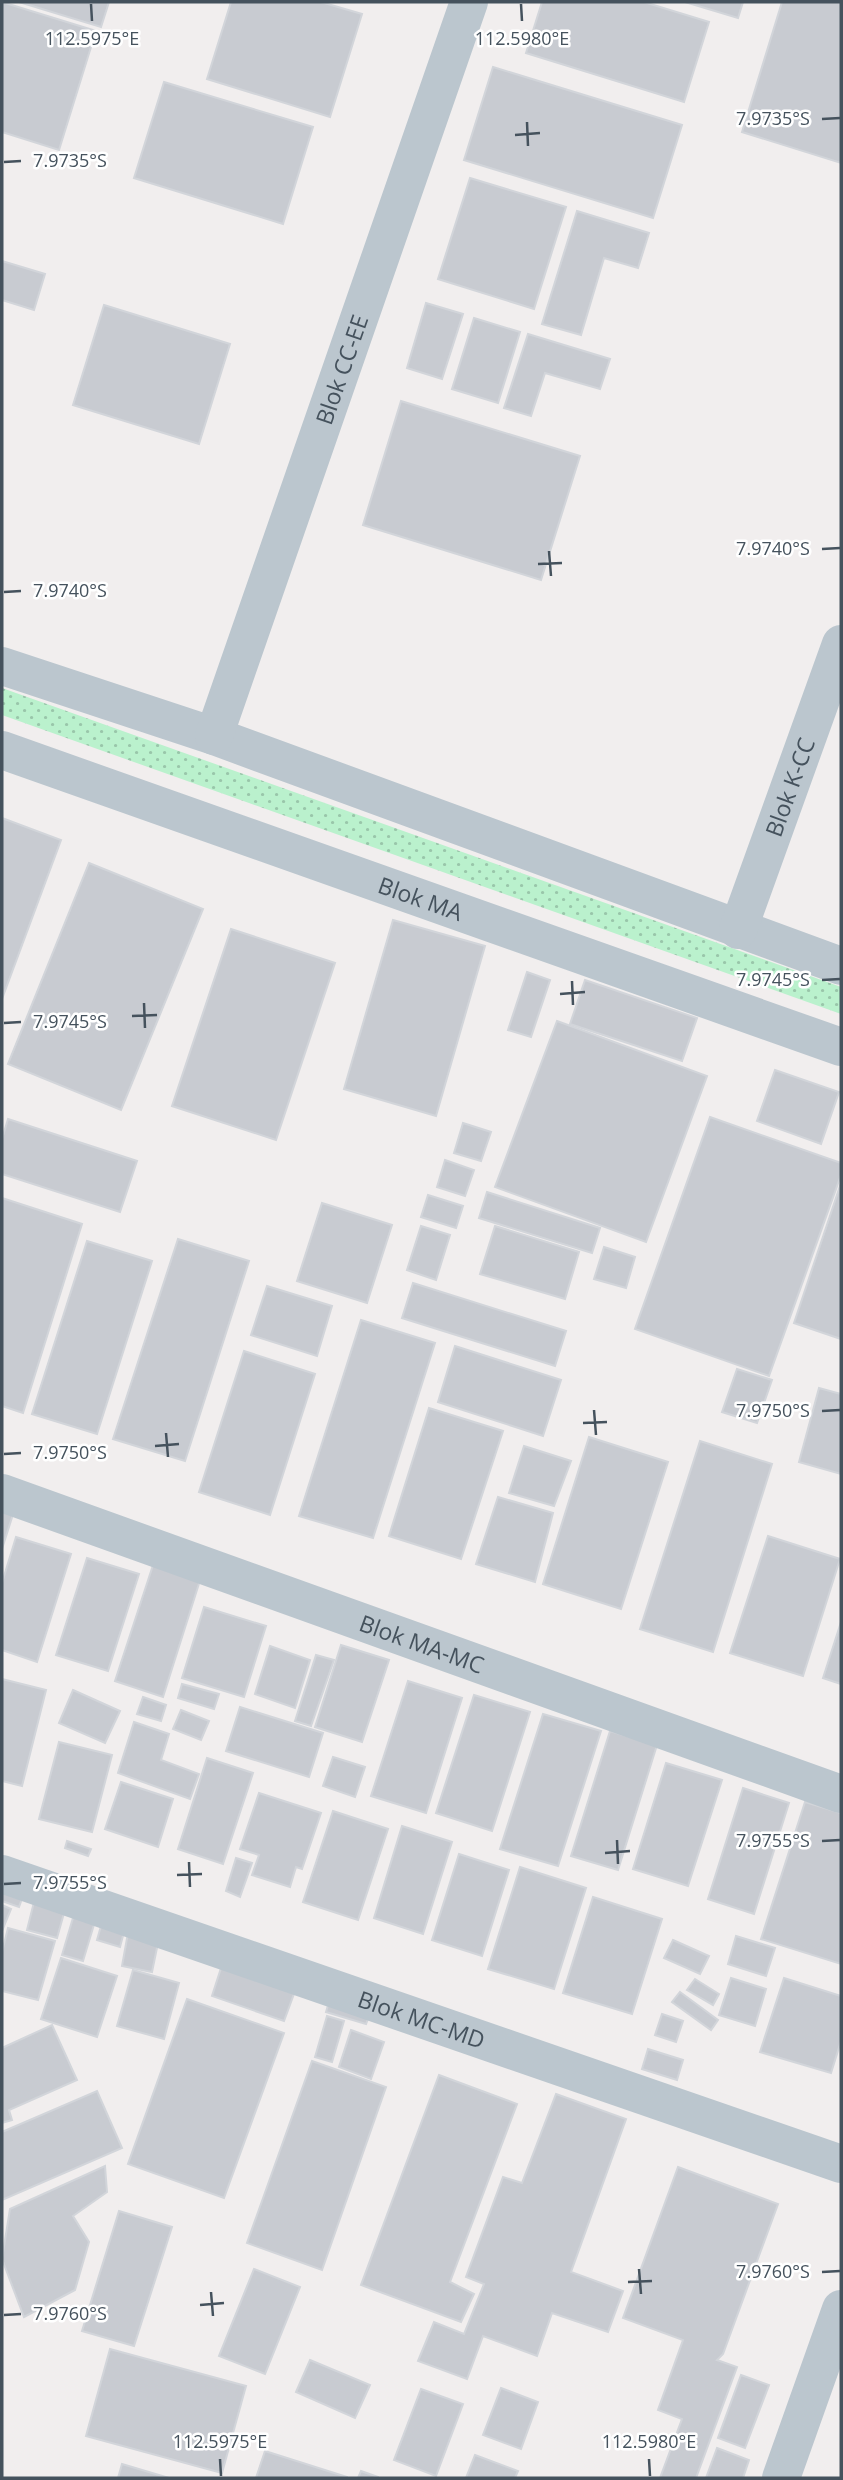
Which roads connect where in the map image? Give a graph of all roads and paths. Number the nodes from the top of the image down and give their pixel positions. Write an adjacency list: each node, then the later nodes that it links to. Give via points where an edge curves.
1 (469, 2): 4 (street, Blok CC-EE)
2 (841, 644): 6 (street, Blok K-CC)
3 (2, 666): 4 (street)
4 (214, 736): 6 (street)
5 (2, 750): 8 (street, Blok MA)
6 (738, 930): 7 (street)
7 (841, 966)
8 (841, 1047)
9 (2, 1493): 10 (street, Blok MA-MC)
10 (841, 1794)
11 (2, 1874): 12 (street, Blok MC-MD)
12 (841, 2164)
13 (841, 2309): 14 (street)
14 (781, 2478)

